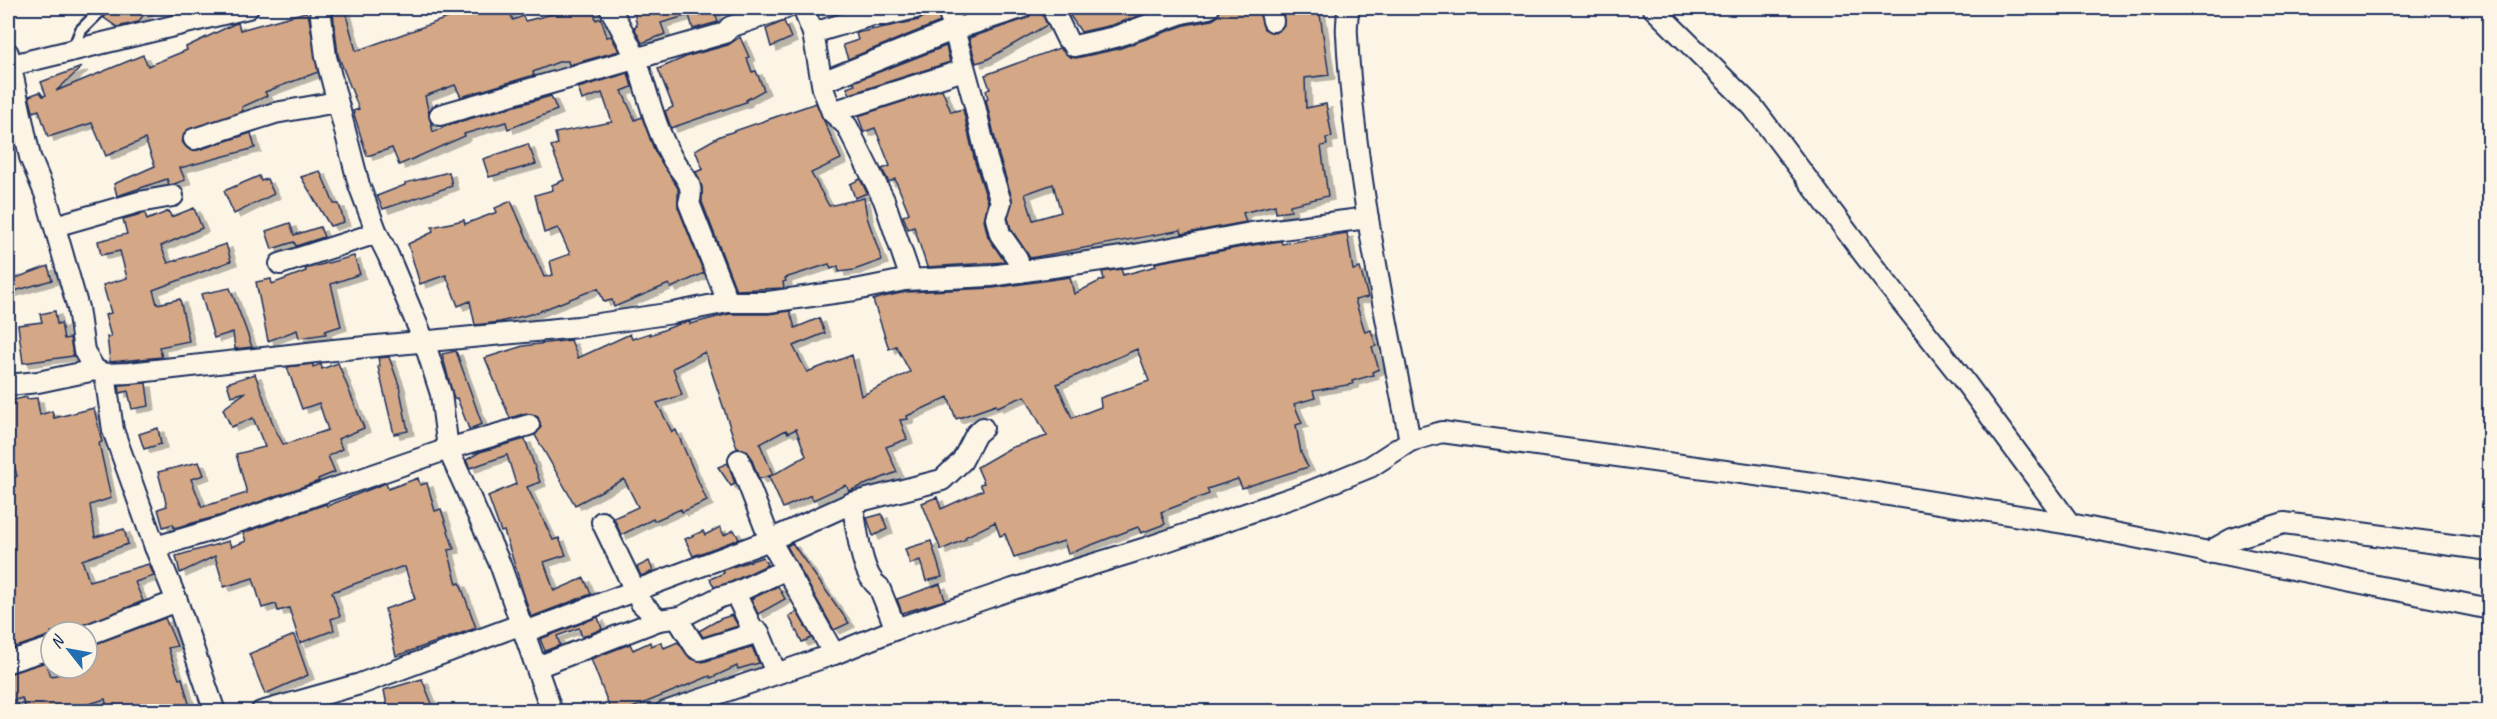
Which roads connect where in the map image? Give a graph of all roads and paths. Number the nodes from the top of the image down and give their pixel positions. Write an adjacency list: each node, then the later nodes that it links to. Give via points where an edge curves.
1 (103, 8): 17 (lane, via 81,30)
2 (248, 8): 17 (street)
3 (320, 8): 22 (street)
4 (610, 8): 18 (street)
5 (786, 8): 18 (street, via 730,27 725,33)
6 (803, 8): 16 (street)
7 (916, 8): 16 (street, via 873,15)
8 (948, 8): 15 (street)
9 (1021, 8): 15 (street)
10 (1052, 8): 14 (street, via 1070,42 1115,37)
11 (1209, 8): 14 (street)
12 (1348, 8): 27 (street, via 1351,86)
13 (1653, 8): 44 (street, via 1753,106)
14 (1176, 11)
15 (953, 30): 20 (street); 21 (street)
16 (813, 33): 21 (street)
17 (72, 52): 19 (street)
18 (636, 59): 24 (street); 33 (street, via 655,121 673,160 684,172 692,194 689,203)
19 (9, 61): 28 (street, via 30,157)
20 (964, 70): 23 (street); 31 (street, via 1001,202 996,218 1000,234 1017,258)
21 (822, 81): 23 (street)
22 (337, 102): 25 (street, via 275,113); 29 (street)
23 (832, 112): 32 (street, via 847,126 884,200)
24 (440, 115)
25 (194, 140)
26 (173, 196): 28 (street)
27 (1368, 218): 31 (street, via 1251,233); 39 (street)
28 (55, 226): 35 (street, via 78,308 84,351)
29 (376, 233): 30 (street); 34 (street)
30 (280, 264)
31 (1021, 272): 32 (street)
32 (911, 279): 33 (street, via 768,302)
33 (728, 302): 34 (street, via 586,326)
34 (424, 341): 35 (street, via 129,373); 40 (street, via 441,394)
35 (100, 372): 36 (street); 46 (street, via 113,430)
36 (8, 385)
37 (529, 424): 40 (street)
38 (983, 428): 42 (street, via 962,461 942,480)
39 (1410, 441): 44 (street, via 1442,432 1820,484); 56 (street, via 1370,466 1306,493)
40 (448, 449): 46 (street); 55 (street)
41 (739, 460): 45 (street)
42 (852, 503): 45 (street); 56 (street, via 864,564 879,587)
43 (602, 522): 50 (street)
44 (2070, 524): 48 (street)
45 (770, 540): 49 (street); 50 (street)
46 (155, 547): 52 (street)
47 (2490, 550): 48 (street, via 2284,523 2232,539)
48 (2207, 553): 53 (street)
49 (787, 569): 51 (street); 60 (street)
50 (634, 592): 54 (street, via 641,603); 55 (street)
51 (735, 593): 54 (street); 58 (street, via 750,624)
52 (177, 601): 57 (street); 64 (street)
53 (2490, 609)
54 (668, 619): 58 (street, via 700,650); 62 (street)
55 (524, 628): 62 (street); 65 (street, via 360,684)
56 (896, 628): 60 (street)
57 (99, 630)
58 (749, 634): 63 (street, via 761,633)
59 (39, 652): 61 (street)
60 (834, 654): 63 (street)
61 (8, 662)
62 (537, 667): 66 (street)
63 (776, 673): 67 (street)
64 (215, 711)
65 (261, 711)
66 (552, 711)
67 (664, 711)

